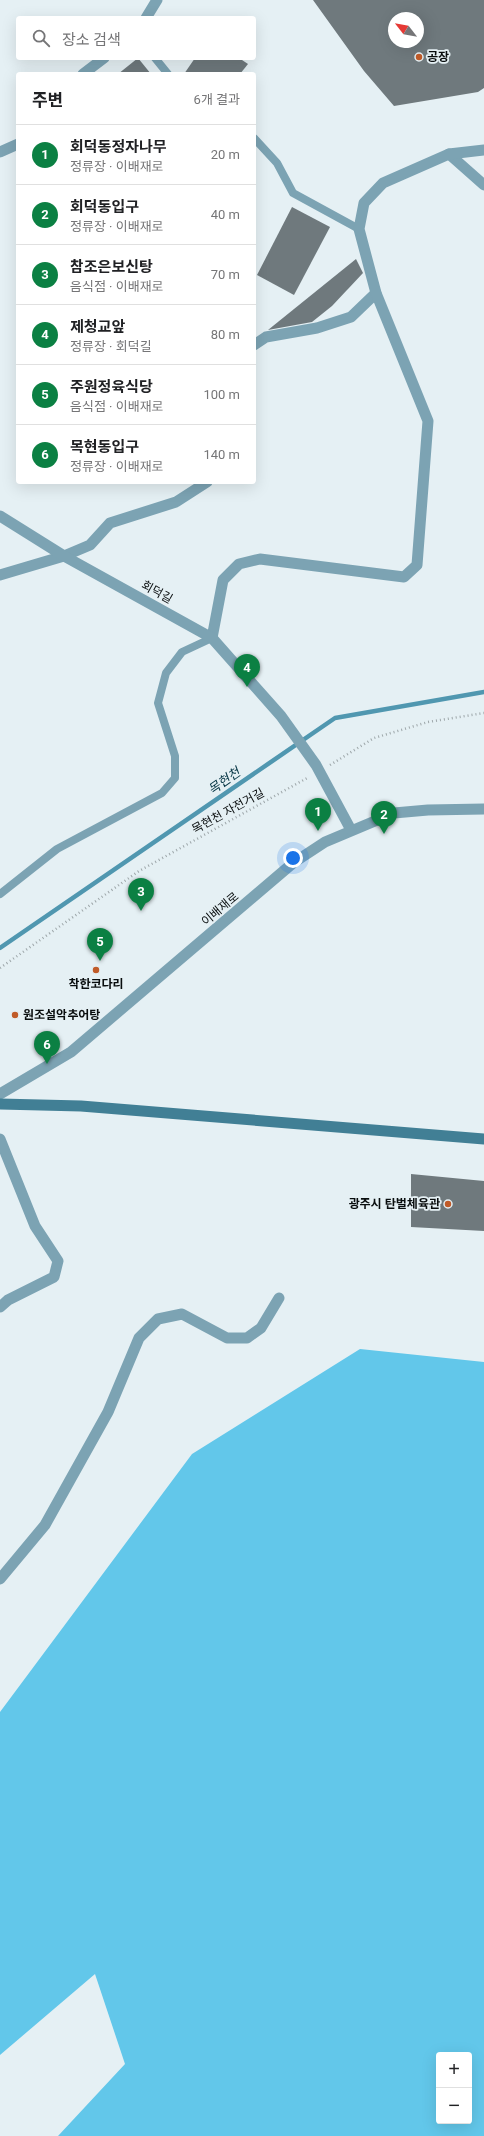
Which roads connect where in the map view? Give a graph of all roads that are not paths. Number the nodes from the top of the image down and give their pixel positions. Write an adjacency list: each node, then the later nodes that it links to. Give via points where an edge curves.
1 (157, 0): 2 (street)
2 (147, 16)
3 (101, 60): 5 (street)
4 (157, 60): 6 (lane)
5 (86, 72)
6 (166, 72)
7 (256, 140): 13 (lane, via 277,163 293,193)
8 (16, 145): 10 (street)
9 (484, 150): 11 (street)
10 (0, 152)
11 (449, 154): 12 (street); 13 (street, via 383,183 364,204)
12 (484, 185)
13 (359, 229): 14 (street)
14 (376, 293): 15 (street, via 351,317 317,328 266,337); 20 (street, via 428,421 417,565 404,577 260,559 239,564 223,580)
15 (256, 344)
16 (203, 484): 18 (street, via 176,502 110,523 90,545)
17 (0, 516): 18 (street, 회덕길)
18 (64, 556): 19 (street); 20 (street, 회덕길)
19 (0, 575)
20 (212, 638): 22 (street, 회덕길, via 281,716 318,768); 23 (lane, via 182,652 166,673 158,703 175,756 175,778 162,793 57,849)
21 (484, 809): 22 (street, 이배재로, via 394,813)
22 (351, 830): 24 (street, 이배재로, via 325,842 293,863 71,1052)
23 (0, 894)
24 (0, 1094)
25 (0, 1104): 27 (main road, via 81,1106)
26 (0, 1139): 29 (street, via 35,1226 58,1261 54,1277 8,1300)
27 (484, 1140)
28 (279, 1298): 30 (street, via 261,1328 247,1338 227,1338 182,1314 158,1319 139,1338 108,1412 45,1525)
29 (0, 1307)
30 (0, 1579)

